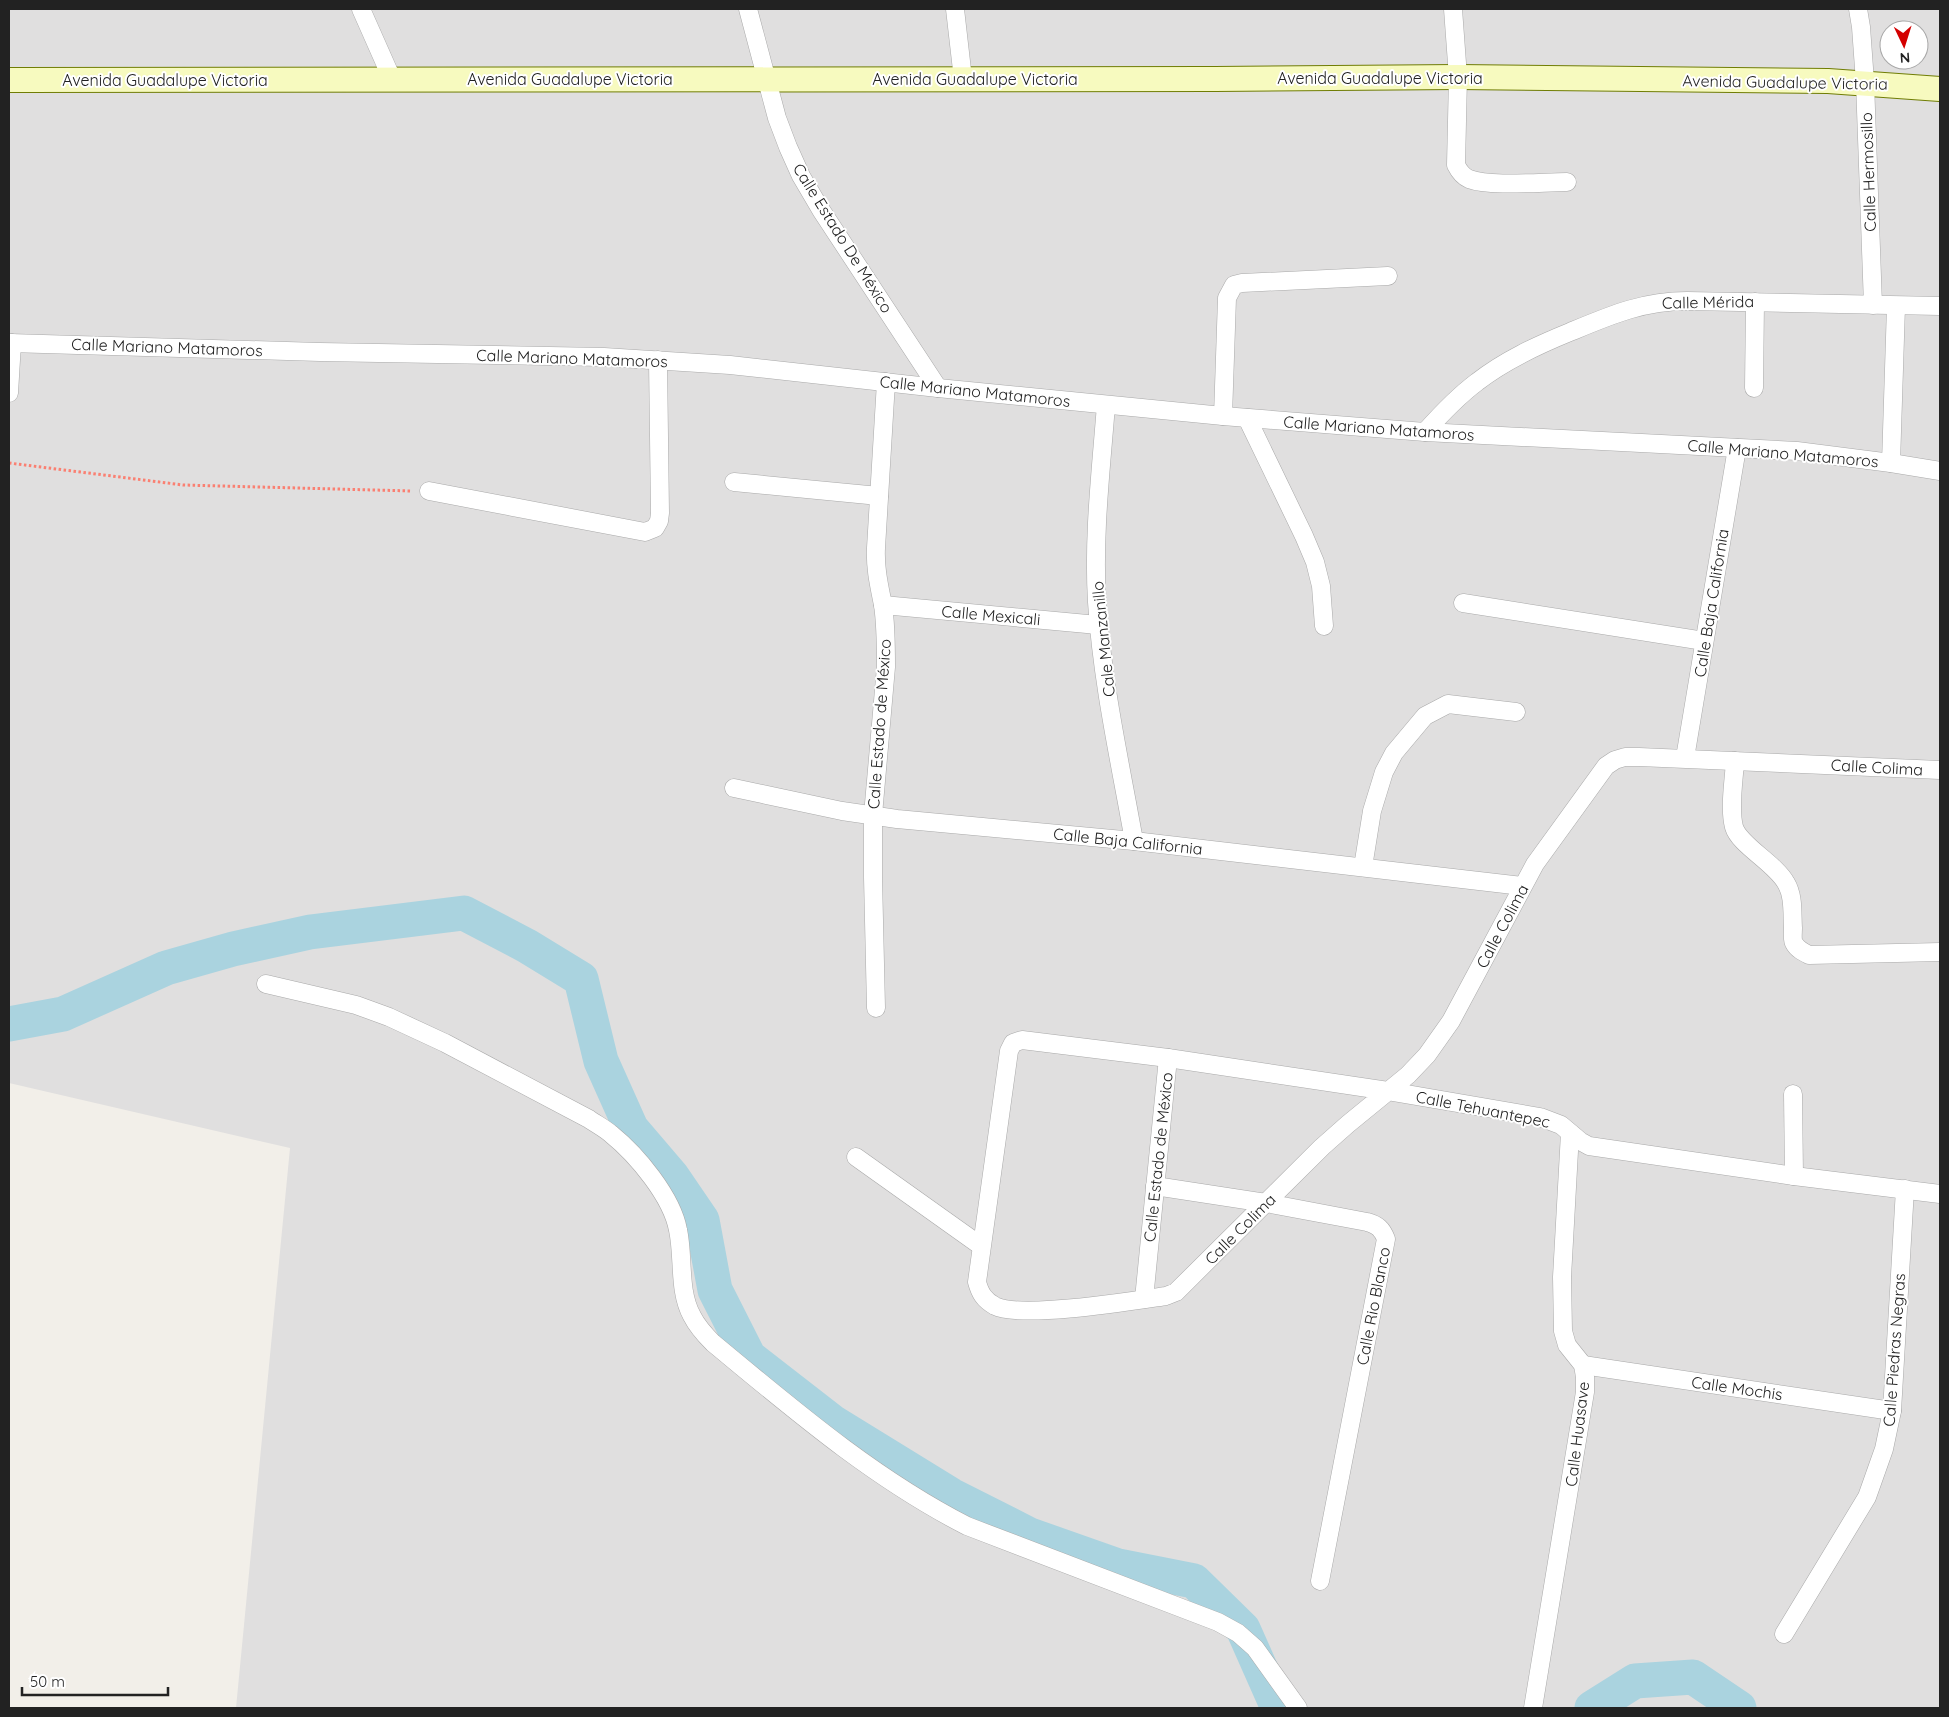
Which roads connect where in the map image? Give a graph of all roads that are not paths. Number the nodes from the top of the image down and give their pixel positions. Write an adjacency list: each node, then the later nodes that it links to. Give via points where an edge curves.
1 (361, 9): 7 (street)
2 (748, 9): 8 (street, Calle Estado De México)
3 (955, 9): 9 (street)
4 (1453, 9): 6 (street)
5 (1858, 9): 11 (street, Calle Hermosillo)
6 (1458, 77): 9 (main road, Avenida Guadalupe Victoria); 11 (main road, Avenida Guadalupe Victoria); 13 (street, via 1456,165 1460,173 1488,183)
7 (392, 79): 8 (main road, Avenida Guadalupe Victoria); 10 (main road, Avenida Guadalupe Victoria)
8 (768, 79): 9 (main road, Avenida Guadalupe Victoria); 22 (street, Calle Estado De México, via 780,125 801,176)
9 (963, 79)
10 (9, 80)
11 (1865, 82): 12 (main road, Avenida Guadalupe Victoria); 16 (street, Calle Hermosillo)
12 (1940, 89)
13 (1567, 182)
14 (1388, 276): 26 (street, via 1234,286 1227,298)
15 (1755, 302): 16 (street, Calle Mérida); 23 (street); 28 (street, Calle Mérida, via 1664,301 1620,311 1542,343 1505,363 1477,382)
16 (1873, 305): 17 (street, Calle Mérida)
17 (1896, 306): 18 (street, Calle Mérida); 30 (street)
18 (1940, 306)
19 (10, 343): 20 (street, Calle Mariano Matamoros); 24 (street)
20 (658, 360): 21 (street, Calle Mariano Matamoros, via 730,364); 33 (street, via 660,513 655,528 644,532)
21 (886, 382): 22 (street, Calle Mariano Matamoros); 34 (street, Calle Estado de México)
22 (938, 388): 25 (street, Calle Mariano Matamoros)
23 (1754, 388)
24 (9, 393)
25 (1106, 405): 26 (street, Calle Mariano Matamoros); 37 (street, Cale Manzanillo, via 1097,535)
26 (1223, 416): 27 (street, Calle Mariano Matamoros)
27 (1247, 418): 28 (street, Calle Mariano Matamoros); 38 (street, via 1315,562 1321,586)
28 (1425, 432): 29 (street, Calle Mariano Matamoros)
29 (1737, 448): 30 (street, Calle Mariano Matamoros); 39 (street, Calle Baja California)
30 (1891, 462): 31 (street, Calle Mariano Matamoros)
31 (1940, 471)
32 (734, 482): 34 (street)
33 (429, 491)
34 (879, 496): 36 (street, Calle Estado de México, via 875,566)
35 (1462, 603): 39 (street)
36 (883, 606): 37 (street, Calle Mexicali); 45 (street, Calle Estado de México, via 886,667)
37 (1098, 625): 46 (street, Cale Manzanillo)
38 (1324, 626)
39 (1704, 642): 41 (street, Calle Baja California)
40 (1516, 712): 47 (street, via 1448,704 1425,716 1394,753 1384,772 1372,812)
41 (1685, 758): 42 (street, Calle Colima); 48 (street, Calle Colima, via 1625,757 1606,766)
42 (1735, 761): 43 (street, Calle Colima); 49 (street, via 1734,829 1775,868 1786,884 1792,908 1793,942 1800,951 1809,955)
43 (1940, 770)
44 (734, 788): 45 (street, Calle Baja California)
45 (873, 816): 46 (street, Calle Baja California); 51 (street, Calle Estado de México)
46 (1134, 841): 47 (street, Calle Baja California)
47 (1363, 867): 48 (street, Calle Baja California)
48 (1522, 886): 53 (street, Calle Colima, via 1451,1021 1427,1055)
49 (1940, 952)
50 (266, 984): 68 (street, via 356,1005 410,1026 589,1119 611,1134 645,1170 674,1215 686,1301 691,1316 713,1343 817,1429 934,1509 967,1526 1218,1622 1238,1633 1255,1648)
51 (876, 1008)
52 (1168, 1058): 53 (street, Calle Tehuantepec); 58 (street, Calle Estado de México); 62 (street, Calle Estado de México, via 1034,1041 1013,1043 1009,1051)
53 (1388, 1091): 55 (street, Calle Tehuantepec, via 1540,1117 1561,1125); 61 (street, Calle Colima, via 1322,1147)
54 (1793, 1094): 57 (street)
55 (1570, 1133): 57 (street, Calle Tehuantepec, via 1589,1146); 64 (street, Calle Huasave, via 1562,1277 1563,1331 1567,1344)
56 (856, 1157): 62 (street)
57 (1794, 1176): 59 (street, Calle Tehuantepec)
58 (1156, 1186): 61 (street, Calle Rio Blanco); 63 (street, Calle Estado de México)
59 (1905, 1189): 60 (street, Calle Tehuantepec); 65 (street, Calle Piedras Negras)
60 (1940, 1194)
61 (1266, 1203): 63 (street, Calle Colima, via 1176,1292); 66 (street, Calle Rio Blanco, via 1376,1224 1386,1239)
62 (981, 1246): 63 (street, Calle Estado de México, via 977,1282 985,1300 996,1306 1058,1309)
63 (1144, 1300)
64 (1583, 1365): 65 (street, Calle Mochis); 69 (street, Calle Huasave, via 1585,1392)
65 (1892, 1411): 67 (street, Calle Piedras Negras, via 1884,1449 1867,1497)
66 (1320, 1581)
67 (1784, 1634)
68 (1298, 1708)
69 (1533, 1708)

